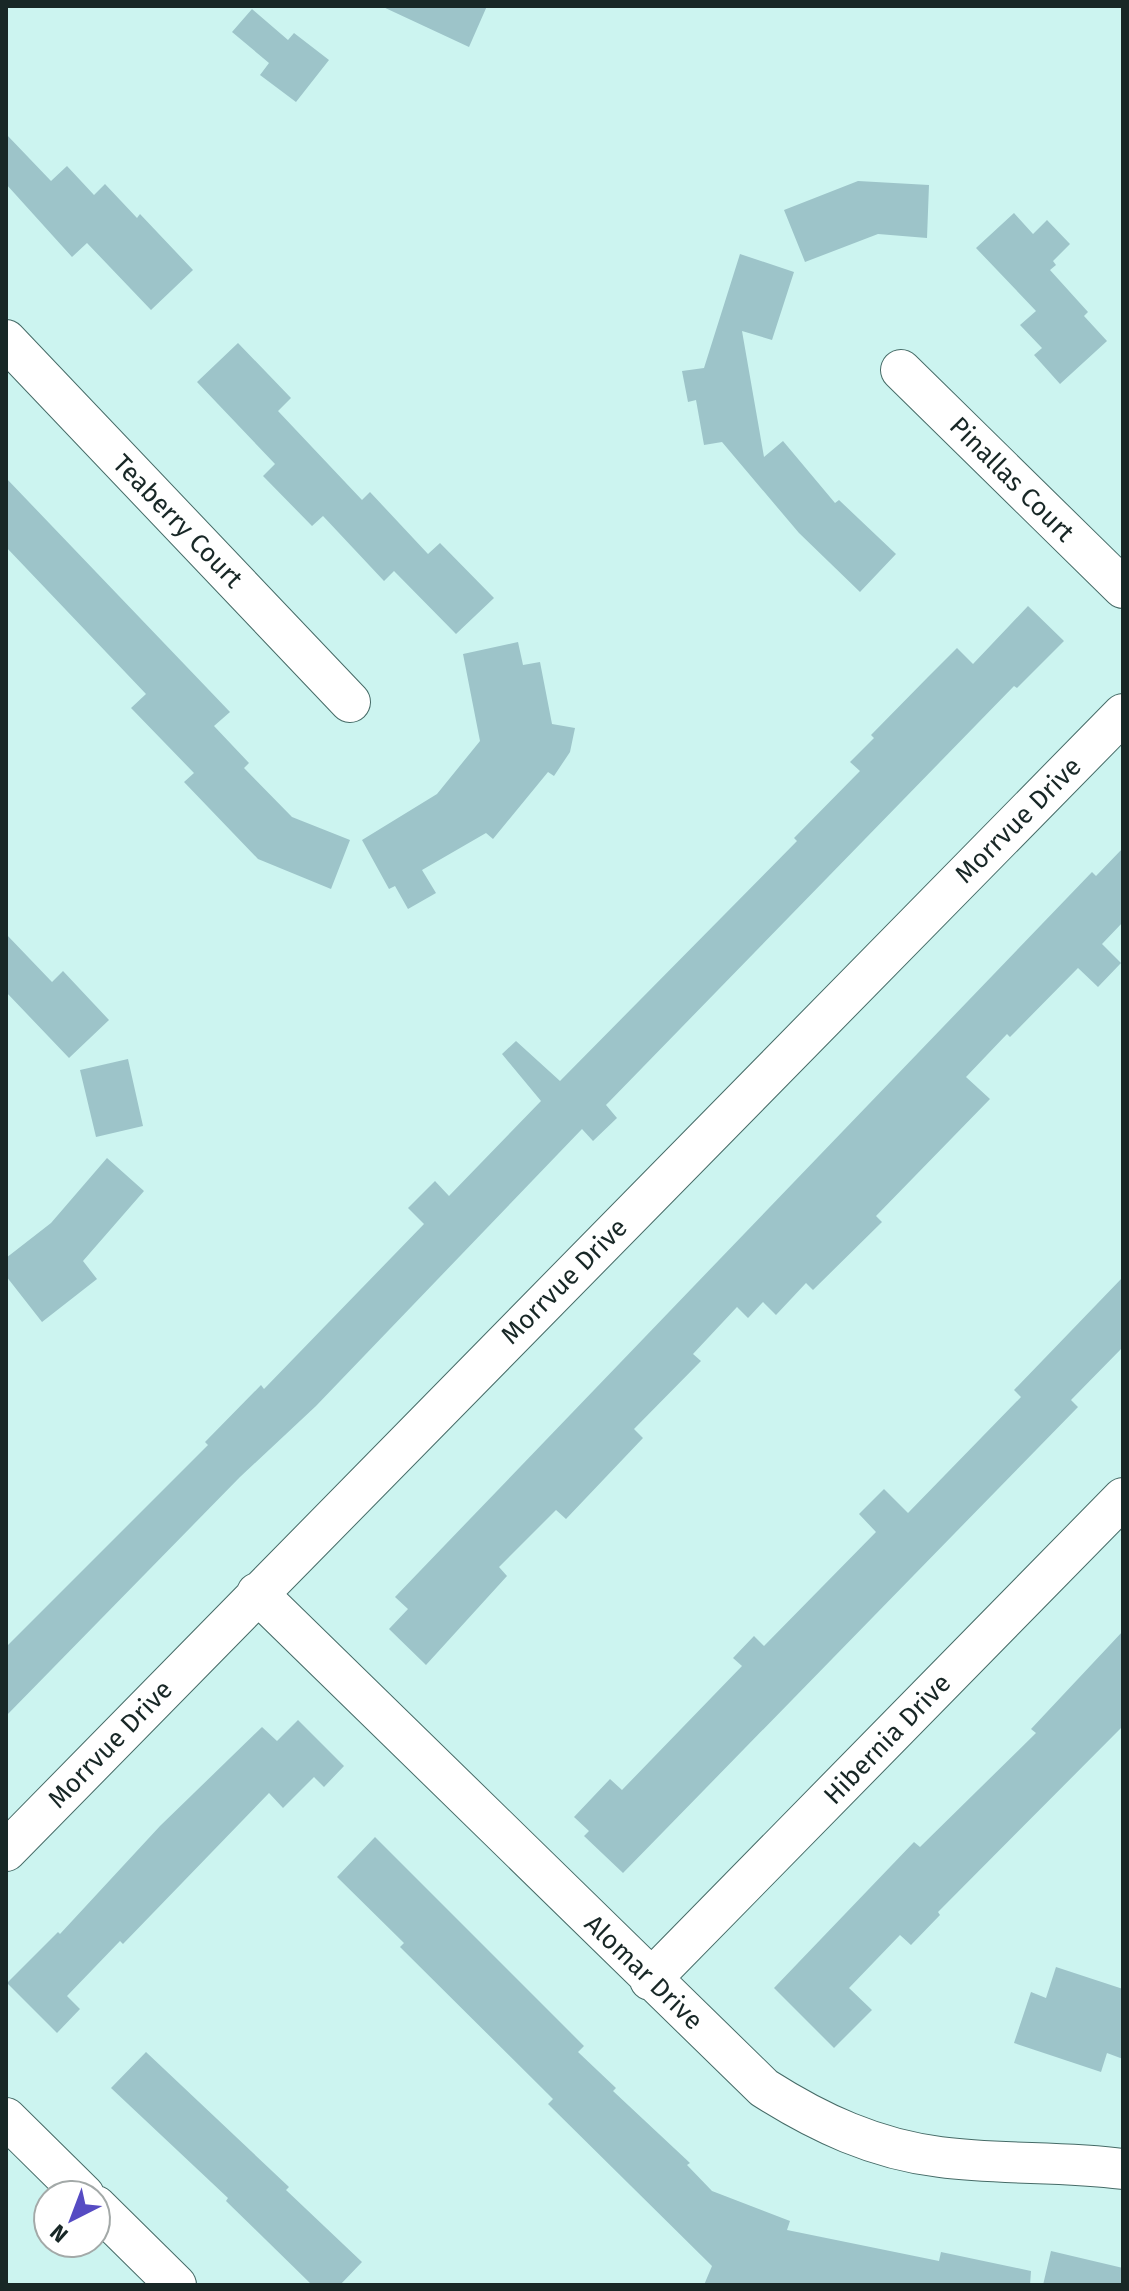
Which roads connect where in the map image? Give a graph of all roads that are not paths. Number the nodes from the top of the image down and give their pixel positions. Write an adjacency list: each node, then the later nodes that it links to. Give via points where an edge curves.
1 (6, 340): 4 (street, Teaberry Court)
2 (901, 370): 3 (street, Pinallas Court)
3 (1123, 588)
4 (350, 702)
5 (1123, 714): 7 (street, Morrvue Drive)
6 (1123, 1498): 9 (street, Hibernia Drive)
7 (257, 1593): 8 (street, Morrvue Drive); 9 (street, Alomar Drive)
8 (6, 1851)
9 (650, 1980): 11 (street, Alomar Drive, via 764,2088 812,2118 864,2140 938,2157)
10 (6, 2118): 12 (street)
11 (1123, 2169)
12 (68, 2179)
13 (112, 2222): 14 (street)
14 (176, 2285)

